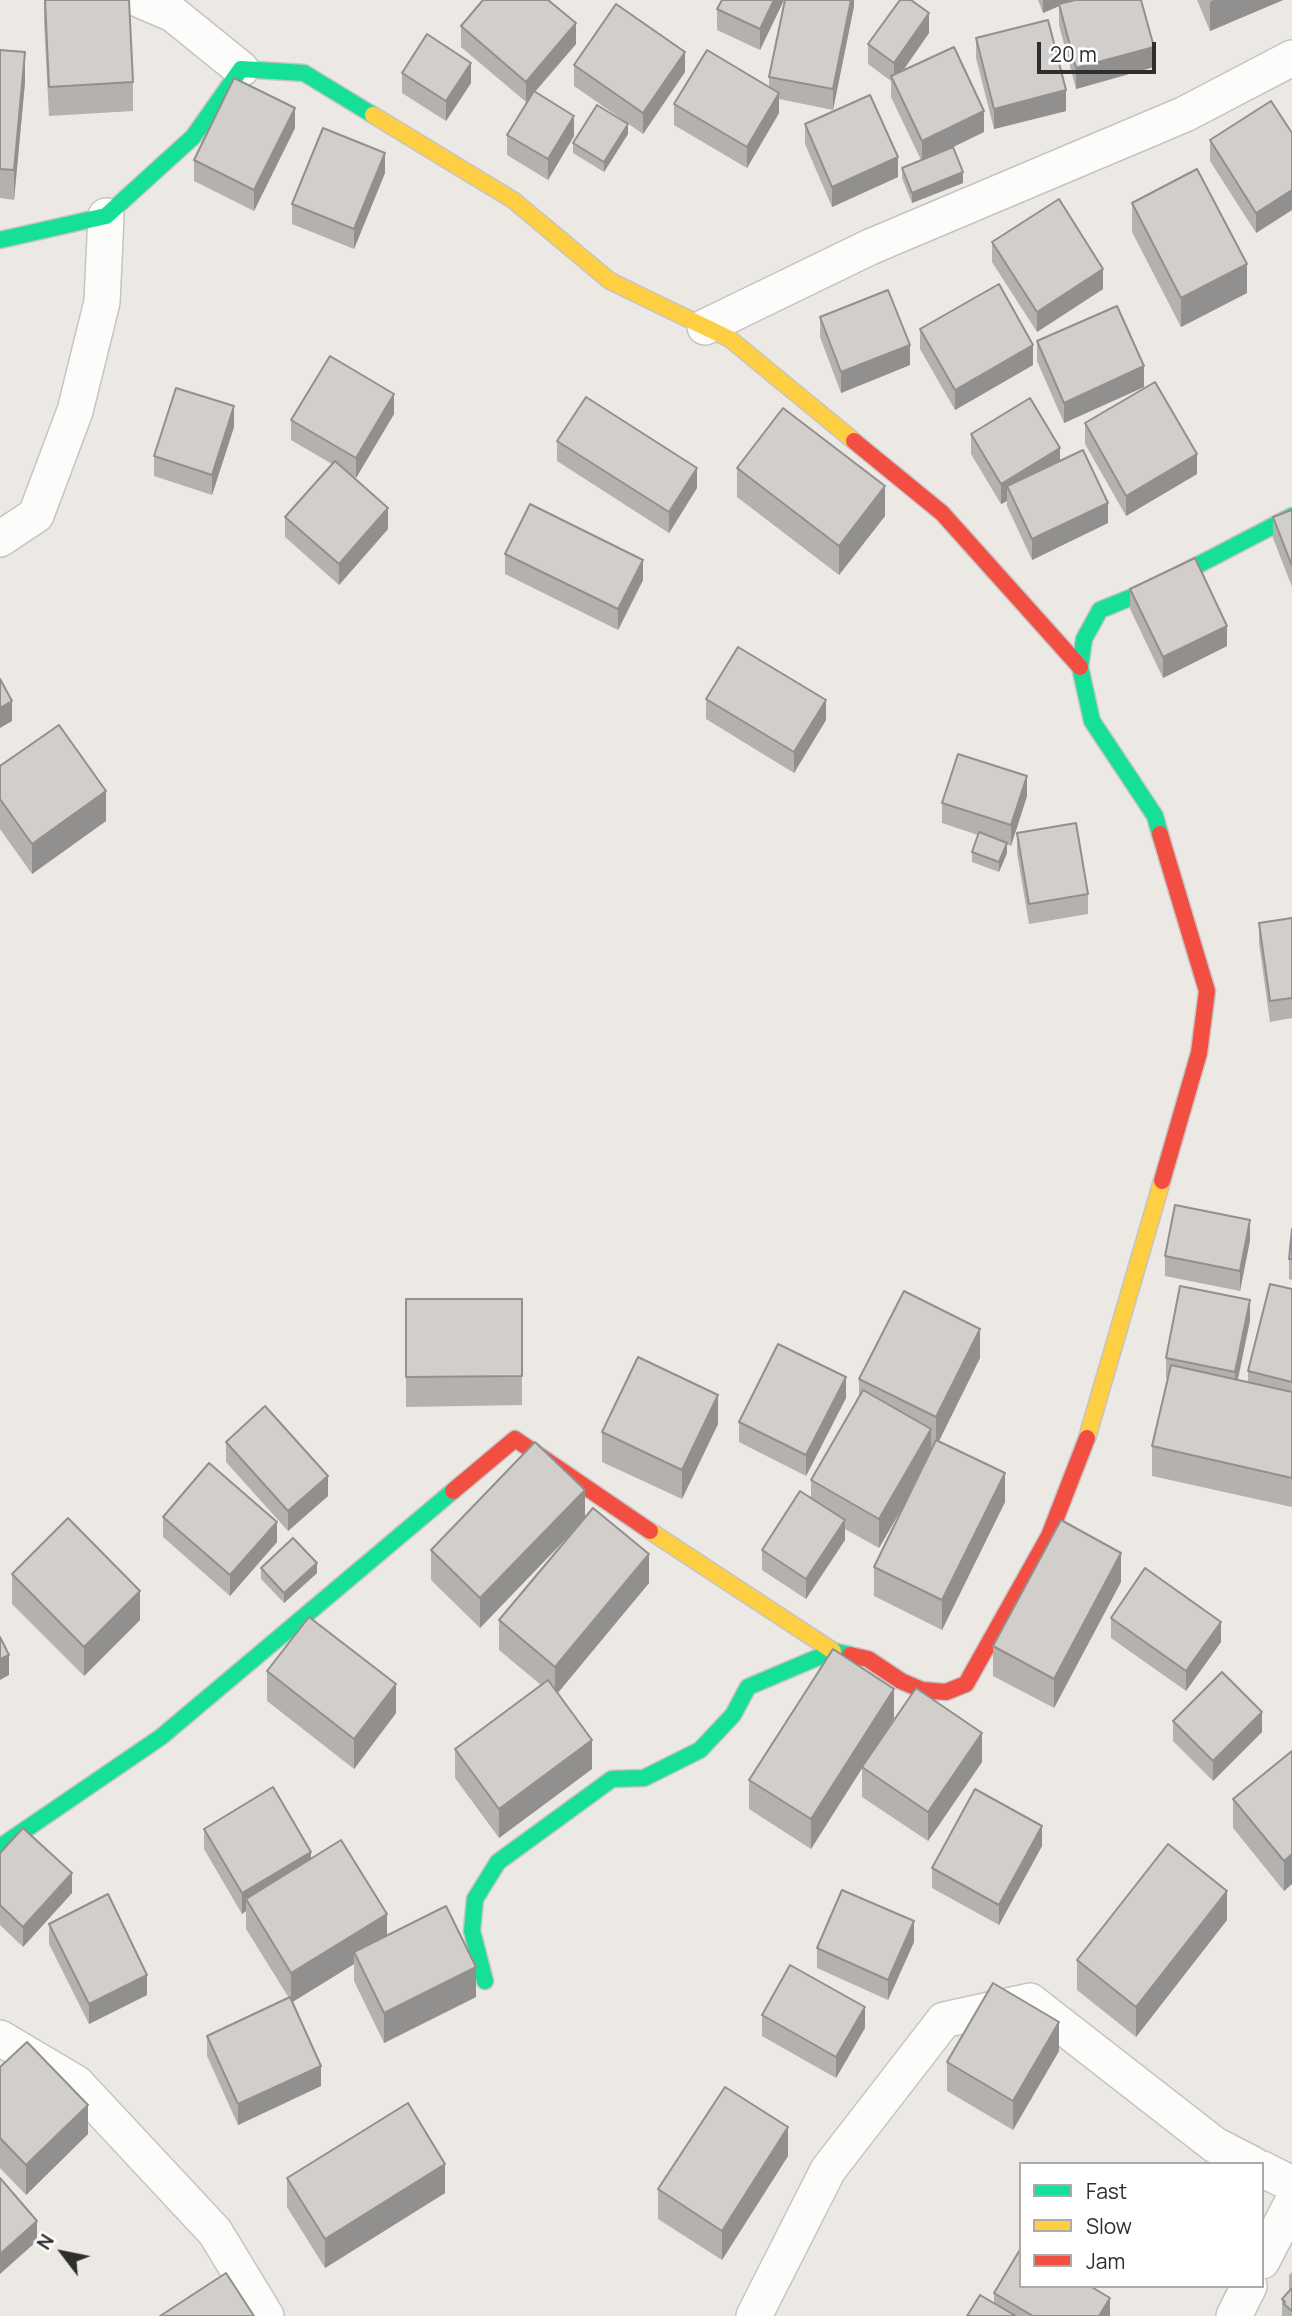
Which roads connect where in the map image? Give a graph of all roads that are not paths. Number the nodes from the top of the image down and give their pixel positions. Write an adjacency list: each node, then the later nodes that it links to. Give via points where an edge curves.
1 (140, 0): 3 (street, via 173,14)
2 (1292, 58): 6 (street, via 1185,114 870,247)
3 (241, 69): 4 (street, via 192,137); 6 (street, via 304,73 513,200 610,281)
4 (106, 216): 5 (street); 8 (street, via 103,302 75,411 36,515)
5 (0, 240)
6 (705, 327): 9 (street, via 730,339 942,513)
7 (1292, 516): 9 (street, via 1152,589 1100,610 1084,639)
8 (0, 539)
9 (1080, 667): 10 (street, via 1092,721 1155,816 1207,990 1199,1053 1085,1445 1048,1536 967,1685 946,1692 922,1690 868,1659)
10 (833, 1651): 11 (street, via 515,1439 161,1737); 12 (street, via 748,1687 733,1715 700,1750 644,1778 612,1779 498,1863 475,1899 472,1931)
11 (0, 1847)
12 (485, 1982)
13 (0, 2038): 20 (street, via 76,2083 215,2232)
14 (1248, 2162): 21 (street, via 1215,2145 1030,2001 944,2021 828,2170)
15 (1264, 2170): 16 (street)
16 (1292, 2184)
17 (1292, 2203): 18 (street)
18 (1264, 2257)
19 (1249, 2288): 22 (street)
20 (266, 2316)
21 (754, 2316)
22 (1234, 2316)

